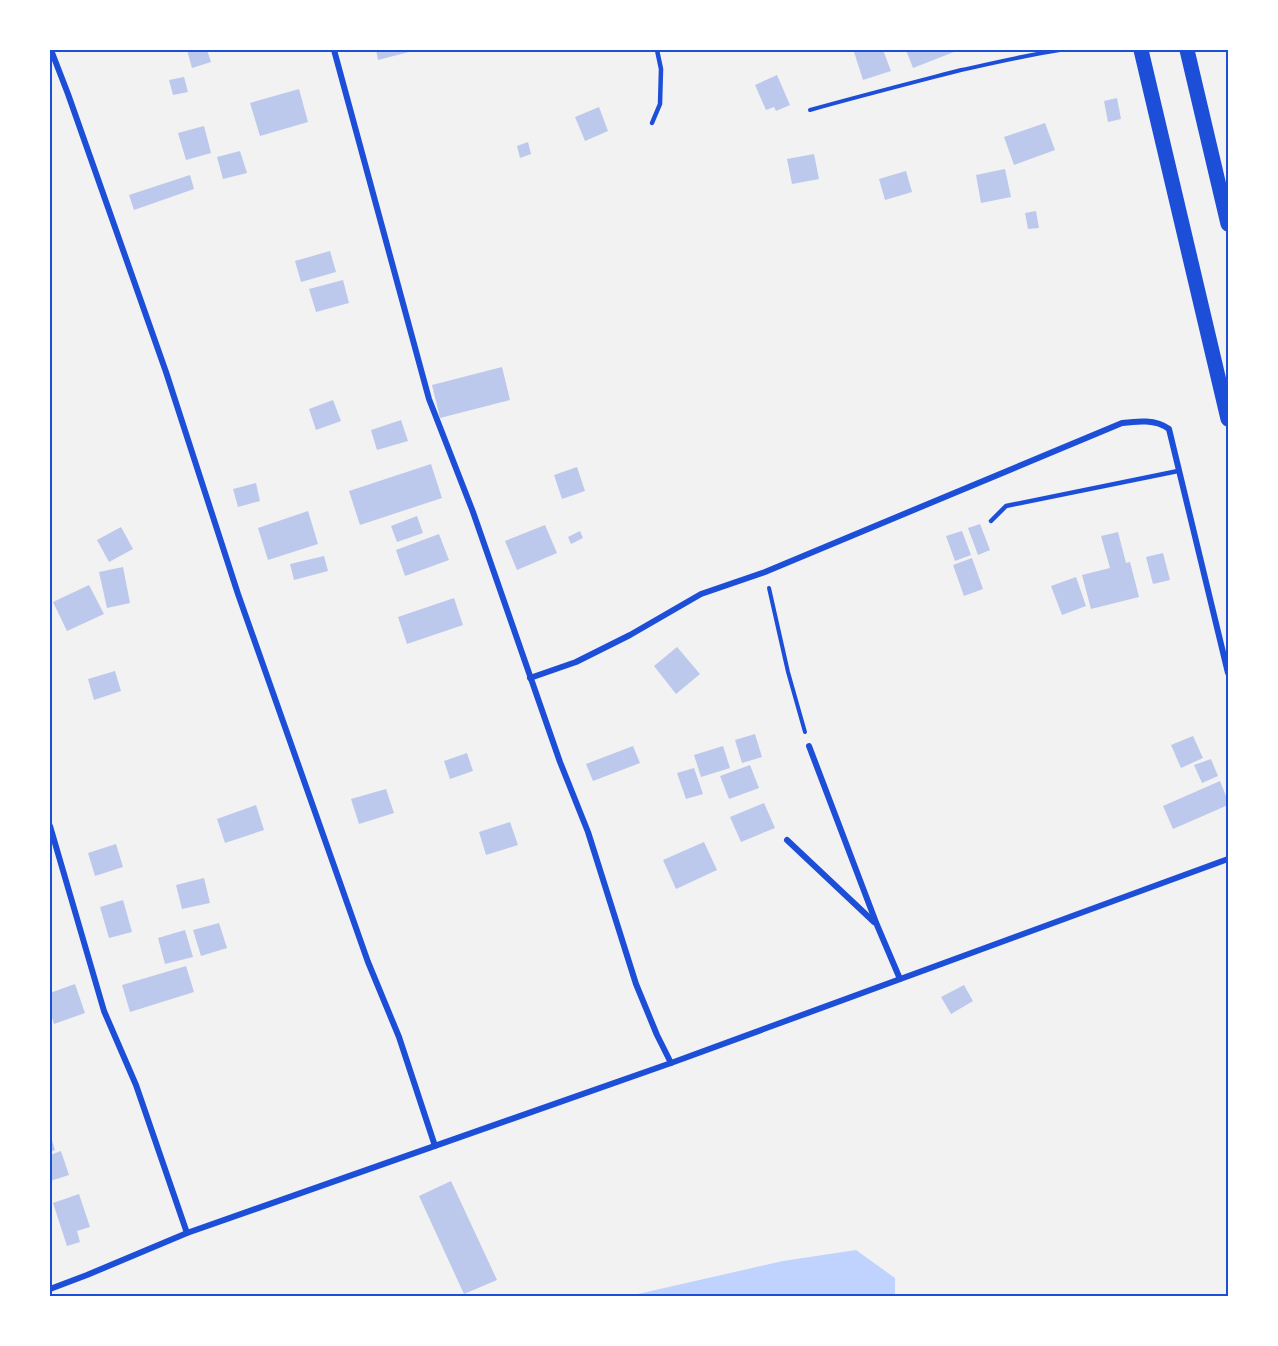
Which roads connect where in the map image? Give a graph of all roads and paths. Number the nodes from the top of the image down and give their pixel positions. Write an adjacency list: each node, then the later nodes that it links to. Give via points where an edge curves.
1 (52, 50): 23 (street, via 166,372 242,605)
2 (334, 50): 15 (street, via 429,399)
3 (657, 50): 8 (lane, via 660,104)
4 (1060, 50): 7 (path, via 897,86)
5 (1141, 50): 10 (main road)
6 (1187, 50): 9 (main road)
7 (810, 110)
8 (652, 123)
9 (1228, 224)
10 (1228, 419)
11 (1178, 471): 12 (lane, via 1006,506); 13 (street, via 1169,429 1149,422 1122,423); 14 (street)
12 (991, 521)
13 (765, 572): 15 (street, via 701,594 576,662); 16 (path)
14 (1228, 673)
15 (530, 678): 22 (street, via 588,832 636,984)
16 (809, 746): 20 (street)
17 (50, 826): 24 (street, via 104,1011 136,1085)
18 (787, 840): 20 (street)
19 (1228, 859): 21 (street)
20 (877, 925): 21 (street)
21 (900, 979): 22 (street)
22 (671, 1063): 23 (street)
23 (435, 1146): 24 (street)
24 (187, 1233): 25 (street)
25 (50, 1289)

